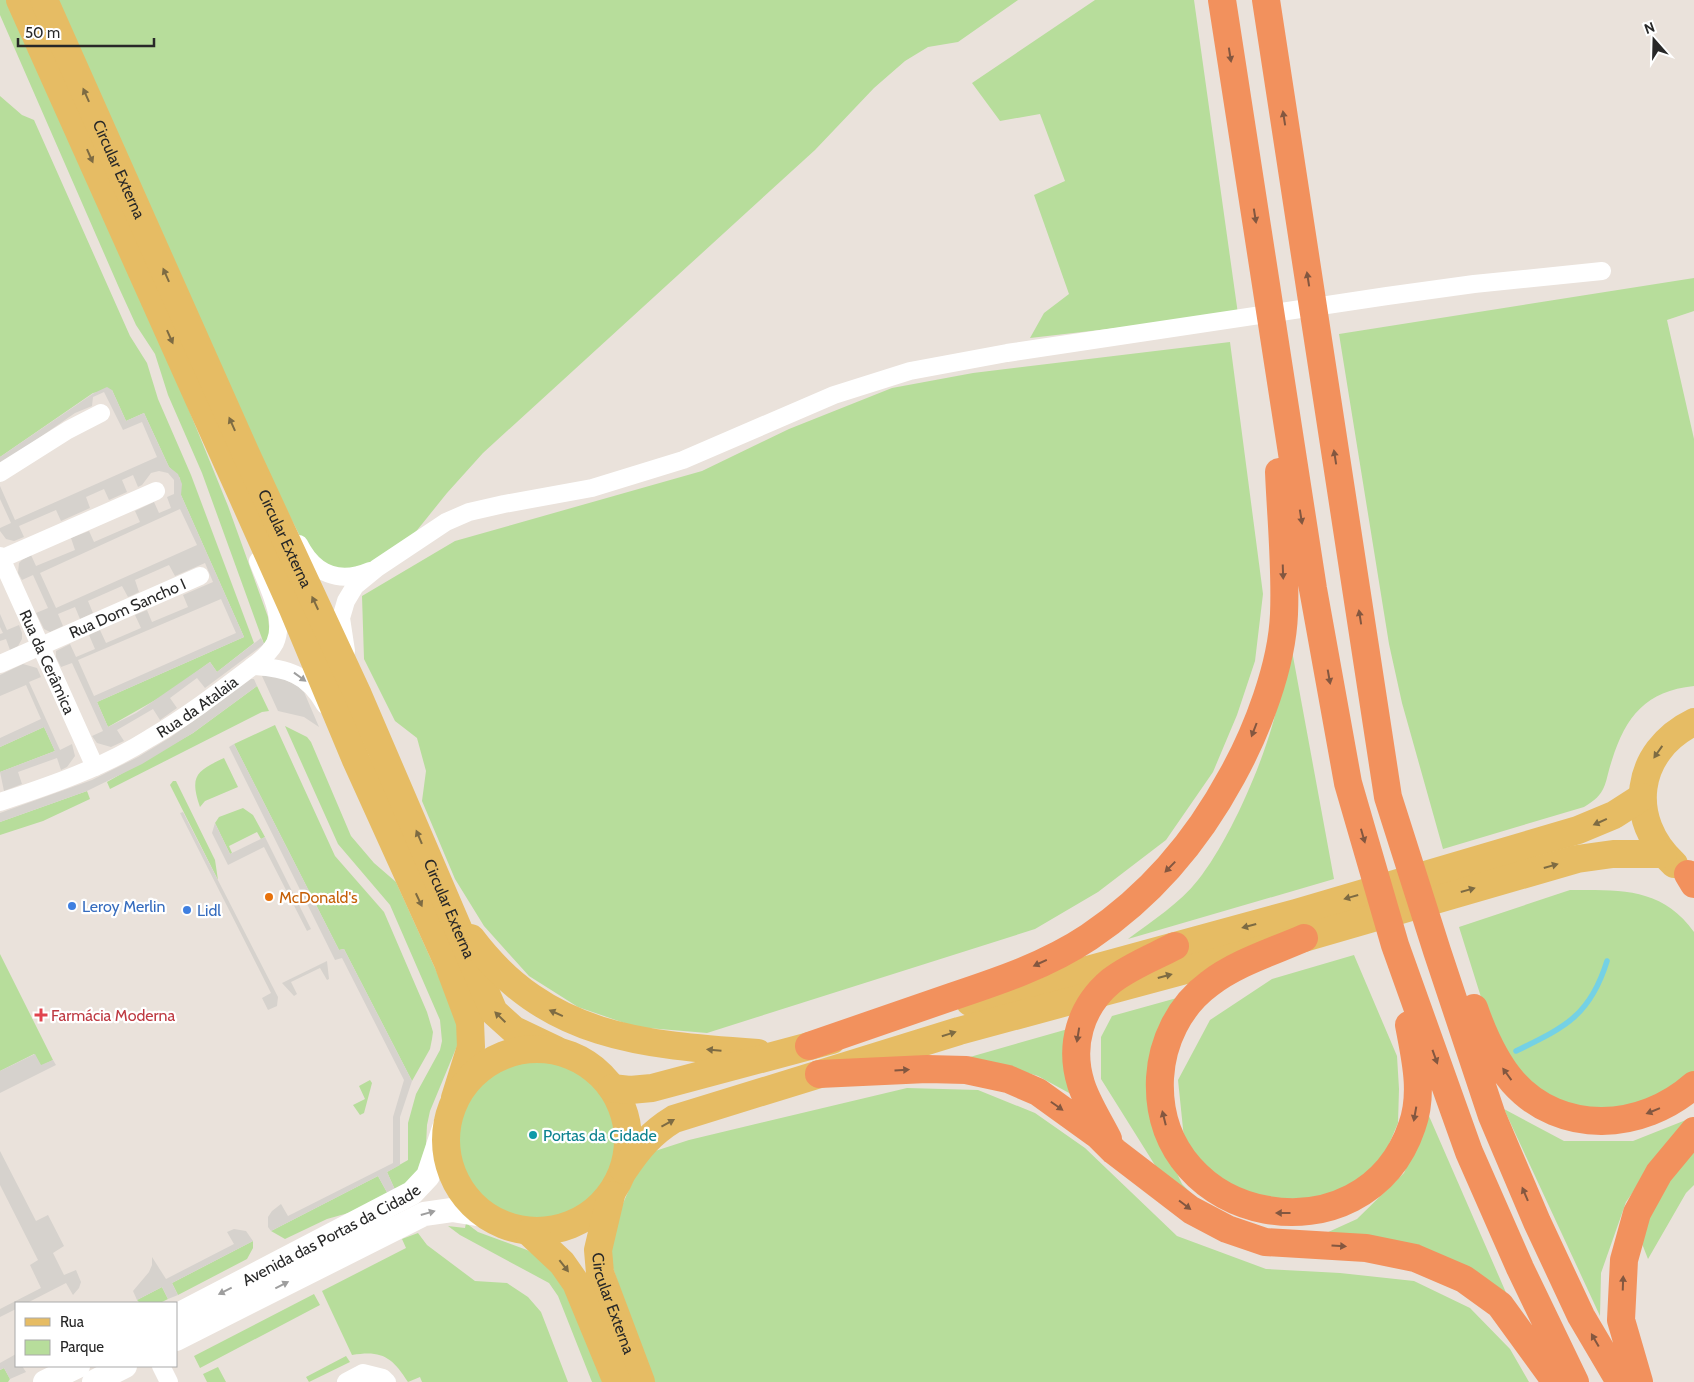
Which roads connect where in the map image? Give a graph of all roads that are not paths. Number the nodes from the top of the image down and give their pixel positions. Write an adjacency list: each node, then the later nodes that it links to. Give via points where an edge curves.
1 (20, 0): 8 (main road, Circular Externa, one-way to 8)
2 (44, 0): 8 (main road, Circular Externa, one-way to 2)
3 (1222, 0): 6 (highway, one-way to 6)
4 (1266, 0): 16 (highway, one-way to 4)
5 (1602, 271): 12 (street, via 1387,296 1006,353 910,371 834,395 683,460 592,488 469,512 446,522)
6 (1275, 348): 28 (highway, one-way to 28, via 1312,589 1348,783); 31 (highway, one-way to 31, via 1284,615 1272,684 1246,752 1214,810 1180,856 1144,894 1082,941 1014,975)
7 (101, 413): 9 (street)
8 (234, 453): 12 (street, via 265,475 303,551 319,570 338,578); 17 (street, Circular Externa, via 230,489 278,617 274,644); 18 (main road, Circular Externa, one-way to 8); 20 (main road, Circular Externa, via 293,609)
9 (0, 473)
10 (156, 490): 11 (street)
11 (1, 557): 14 (street, Rua da Cerâmica)
12 (377, 568): 18 (street, via 355,586 341,618)
13 (200, 576): 14 (street, Rua Dom Sancho I)
14 (40, 646): 15 (street, Rua Dom Sancho I); 21 (street, Rua da Cerâmica)
15 (0, 664)
16 (1367, 665): 35 (highway, one-way to 16, via 1663,1106 1632,1119 1594,1122 1560,1114 1535,1102 1513,1082 1482,1030 1447,935); 57 (highway, one-way to 16, via 1582,1316 1492,1116 1388,797)
17 (254, 666): 20 (street, Rua da Atalaia, one-way to 20, via 278,667 298,674 319,695); 21 (street, Rua da Atalaia, via 150,738)
18 (358, 695): 26 (main road, Circular Externa, one-way to 18)
19 (1694, 722): 22 (main road, one-way to 22, via 1679,730 1657,752 1649,766)
20 (356, 760): 37 (main road, Circular Externa, one-way to 37, via 448,963 470,1022 471,1047)
21 (95, 767): 23 (street, Rua da Atalaia)
22 (1642, 796): 24 (main road, via 1647,828); 27 (main road, one-way to 27, via 1598,823 1498,854)
23 (0, 802)
24 (1663, 854): 25 (main road); 27 (main road, one-way to 24, via 1596,856)
25 (1692, 878)
26 (449, 908): 32 (main road, Circular Externa, one-way to 26, via 514,1030 494,1012); 33 (main road, one-way to 26, via 683,1047 628,1038 594,1029 551,1011 502,974)
27 (1300, 926): 28 (highway, one-way to 27, via 1416,1062 1418,1094 1413,1125 1399,1154 1381,1176 1358,1194 1302,1213 1273,1212 1249,1207 1224,1196 1198,1176 1180,1156 1159,1100 1161,1071 1164,1049 1174,1026 1195,996 1208,984); 29 (main road, one-way to 29); 30 (main road, one-way to 27)
28 (1395, 945): 56 (highway, one-way to 56, via 1469,1152 1520,1268)
29 (1175, 946): 30 (highway, via 1130,969 1110,982); 31 (main road)
30 (1101, 993): 34 (main road, one-way to 30, via 959,1031); 39 (highway, one-way to 39, via 1079,1024 1075,1056 1081,1085)
31 (809, 1046): 33 (main road)
32 (556, 1050): 36 (main road, via 575,1056 596,1070); 37 (main road, via 521,1049 496,1058 476,1071)
33 (780, 1054): 36 (main road, via 652,1088)
34 (819, 1074): 39 (highway, one-way to 39, via 927,1068 966,1070 1008,1079 1038,1092 1099,1136); 40 (main road, one-way to 34, via 646,1140 674,1119)
35 (1694, 1085)
36 (612, 1088): 40 (main road, via 626,1117 628,1130)
37 (451, 1109): 41 (main road, Circular Externa, via 445,1141 449,1165 459,1190); 43 (street, Avenida das Portas da Cidade, one-way to 43, via 428,1176 412,1193)
38 (1694, 1131): 58 (highway, one-way to 38, via 1622,1320 1624,1260 1637,1213 1659,1173)
39 (1114, 1151): 55 (highway, one-way to 55, via 1191,1210 1265,1242 1366,1248 1415,1258 1464,1279 1500,1305)
40 (618, 1182): 42 (main road, via 592,1214 554,1230); 54 (main road, Circular Externa, via 598,1250 600,1273)
41 (483, 1215): 42 (main road, Circular Externa, via 504,1226); 44 (street, Avenida das Portas da Cidade, one-way to 41, via 424,1214 452,1210)
42 (529, 1232): 53 (main road, Circular Externa, one-way to 53, via 562,1263 576,1283)
43 (178, 1315)
44 (178, 1338)
45 (76, 1367): 48 (street)
46 (123, 1367): 49 (street)
47 (162, 1367): 50 (street)
48 (45, 1382)
49 (94, 1382)
50 (169, 1382)
51 (346, 1382): 52 (street, via 363,1373)
52 (387, 1382)
53 (617, 1382)
54 (641, 1382)
55 (1556, 1382)
56 (1576, 1382)
57 (1620, 1382)
58 (1639, 1382)

